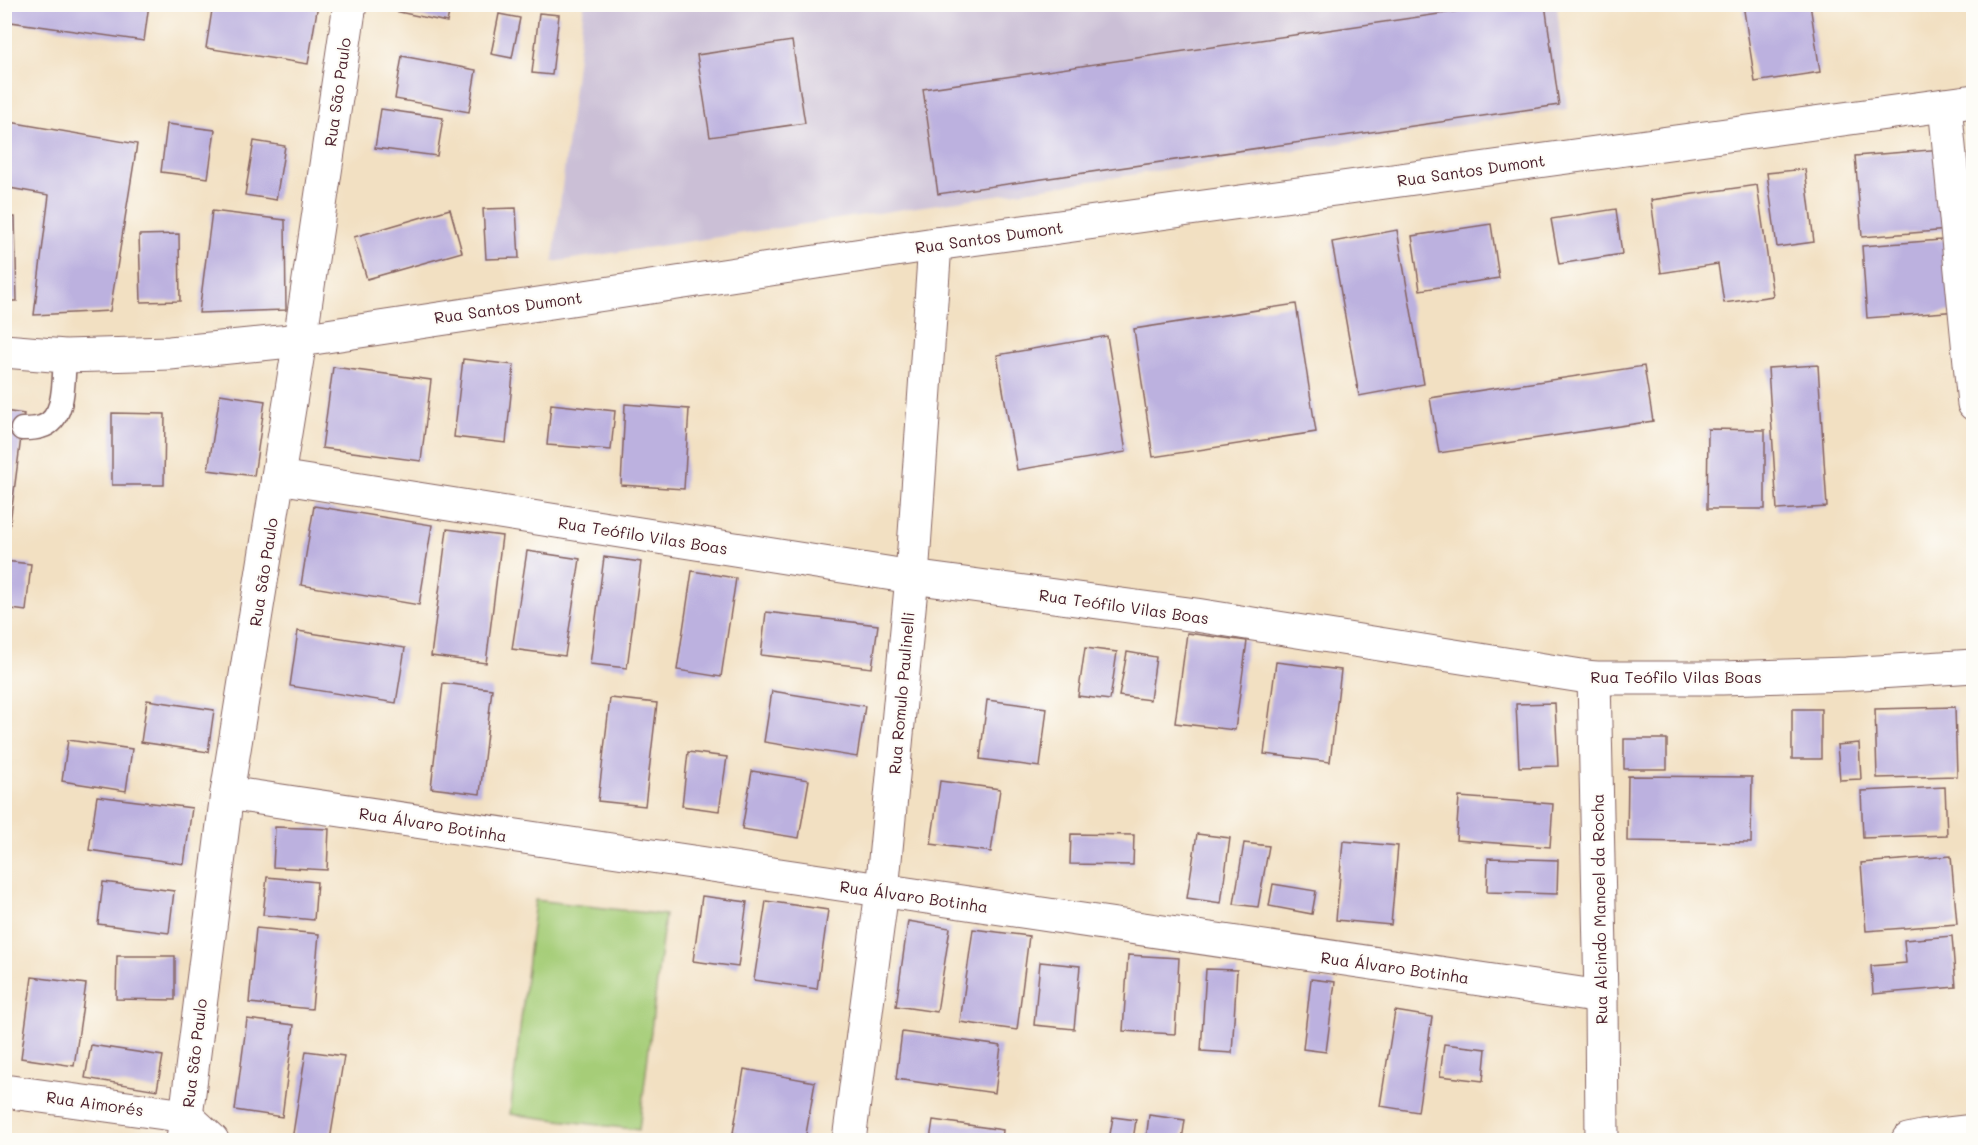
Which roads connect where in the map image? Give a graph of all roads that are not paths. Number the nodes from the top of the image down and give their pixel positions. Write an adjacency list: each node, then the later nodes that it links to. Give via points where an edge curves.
1 (350, 4): 4 (street, Rua São Paulo)
2 (1959, 103): 3 (street, Rua Santos Dumont); 7 (street)
3 (936, 244): 4 (street, Rua Santos Dumont); 10 (street, Rua Romulo Paulinelli)
4 (300, 340): 6 (street, Rua Santos Dumont, via 170,353); 9 (street, Rua São Paulo)
5 (4, 351): 6 (street, Rua Santos Dumont)
6 (65, 356): 8 (lane, via 55,419 42,427)
7 (1974, 404)
8 (22, 429)
9 (278, 477): 10 (street, Rua Teófilo Vilas Boas); 13 (street, Rua São Paulo)
10 (912, 577): 12 (street, Rua Teófilo Vilas Boas, via 1196,615); 14 (street, Rua Romulo Paulinelli)
11 (1974, 666): 12 (street, Rua Teófilo Vilas Boas, via 1846,674)
12 (1594, 678): 15 (street, Rua Alcindo Manoel da Rocha)
13 (227, 793): 14 (street, Rua Álvaro Botinha); 17 (street, Rua São Paulo)
14 (882, 891): 15 (street, Rua Álvaro Botinha); 20 (street, Rua Romulo Paulinelli)
15 (1601, 997): 21 (street, Rua Alcindo Manoel da Rocha)
16 (4, 1091): 17 (street, Rua Aimorés)
17 (184, 1128): 19 (street)
18 (1974, 1131): 22 (street)
19 (212, 1140)
20 (849, 1140)
21 (1602, 1140)
22 (1908, 1140)

